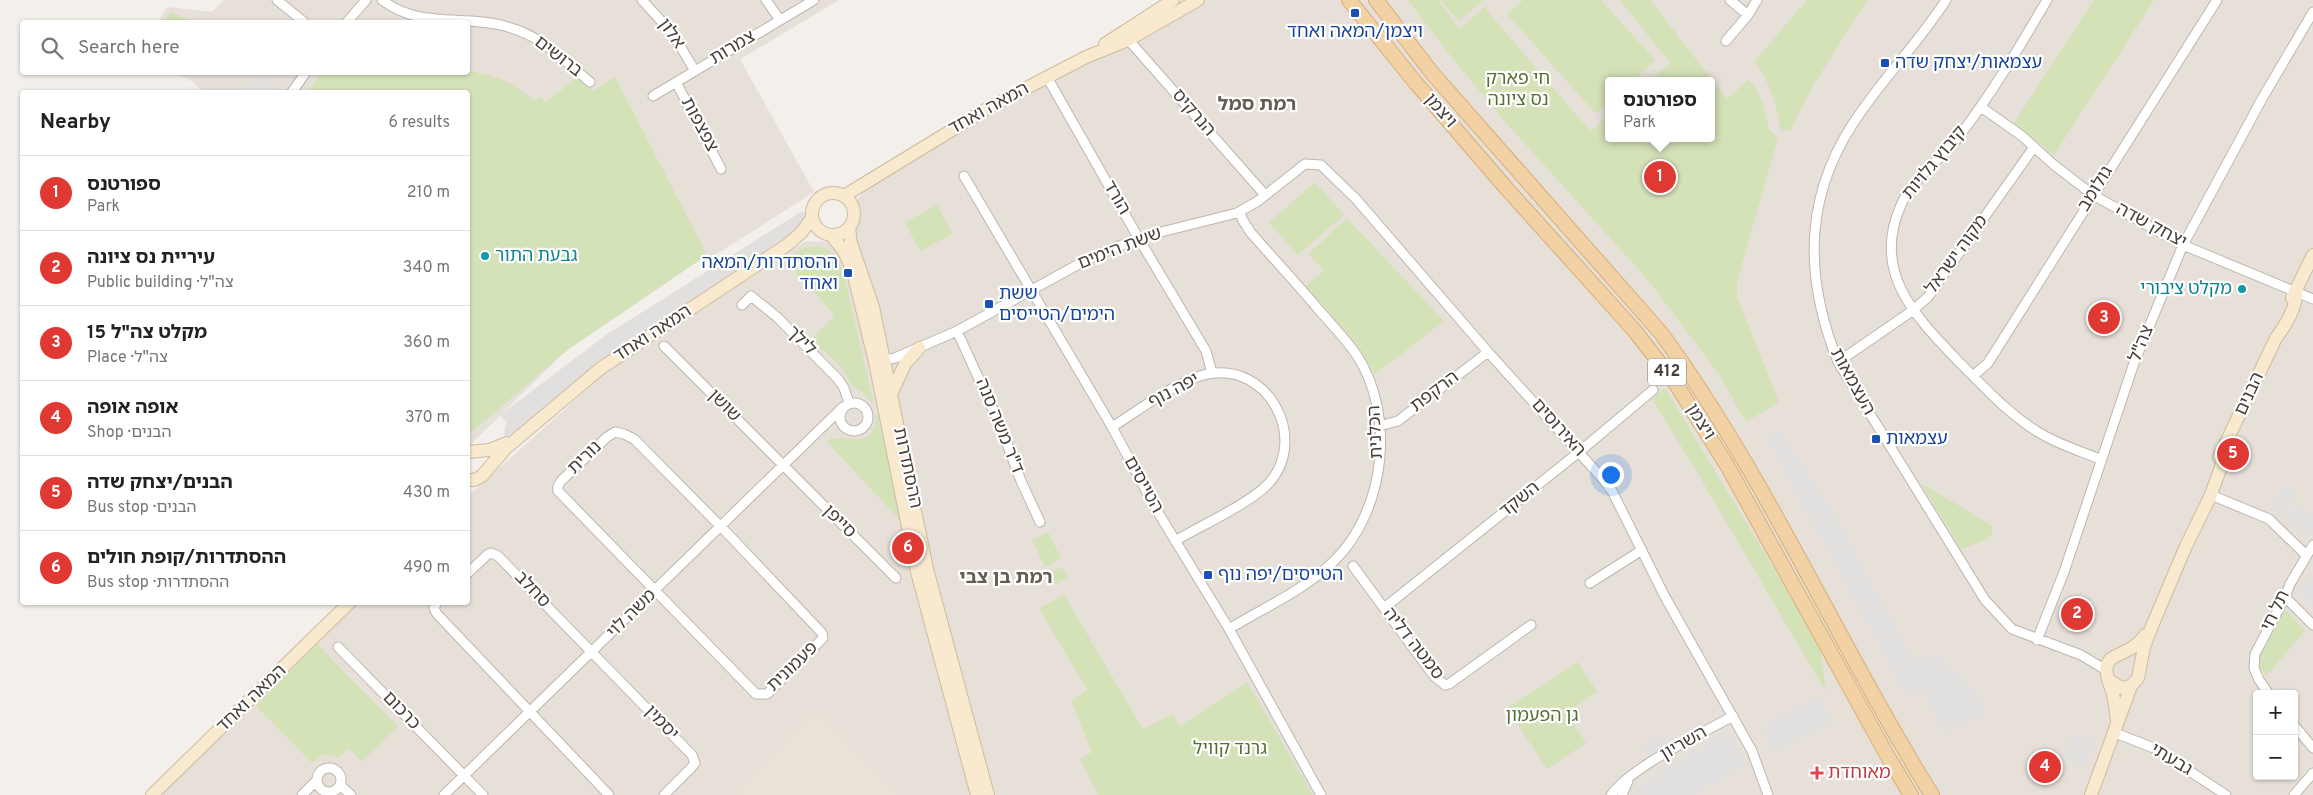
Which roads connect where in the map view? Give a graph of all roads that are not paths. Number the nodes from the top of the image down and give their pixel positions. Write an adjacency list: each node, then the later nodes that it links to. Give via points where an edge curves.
1 (277, 0): 18 (street)
2 (366, 0): 19 (street)
3 (382, 0): 20 (street, ברושים, via 407,15)
4 (642, 0): 25 (street, אלון, via 673,34)
5 (766, 0): 21 (street)
6 (814, 0): 21 (street, צמרות)
7 (1173, 0): 23 (street, המאה ואחד)
8 (1198, 0): 23 (street, המאה ואחד)
9 (1349, 0): 130 (main road, ויצמן / 412, via 1507,189 1634,330 1676,384 1728,468)
10 (1376, 0): 131 (main road, ויצמן / 412, via 1438,80 1661,333 1679,358 1736,448 1898,741)
11 (1730, 0): 17 (street)
12 (1757, 0): 17 (street)
13 (1946, 0): 60 (street, העצמאות, via 1847,133 1830,163 1821,190 1816,218 1814,272 1826,332)
14 (2047, 0): 32 (street, קיבוץ גלויות)
15 (2217, 0): 39 (street, גולומב)
16 (2313, 12): 48 (street, צה"ל)
17 (1748, 15): 24 (street)
18 (302, 20)
19 (349, 20)
20 (462, 20)
21 (780, 20): 25 (street, צמרות)
22 (470, 21): 28 (street, ברושים, via 520,31 549,46)
23 (1124, 37): 27 (street, המאה ואחד); 38 (street, הנרקיס)
24 (1726, 41)
25 (694, 71): 29 (street, צמרות)
26 (304, 75): 30 (street)
27 (1047, 77): 37 (street, המאה ואחד); 46 (street, הורד)
28 (590, 82)
29 (676, 82): 31 (street, צמרות); 35 (street, צפצפות)
30 (293, 90)
31 (653, 96)
32 (1981, 107): 33 (street, יצחק שדה); 54 (street, קיבוץ גלויות, via 1911,189 1895,219 1891,239 1895,276)
33 (2034, 147): 39 (street, יצחק שדה); 54 (street, מקוה ישראל, via 1942,280)
34 (1309, 163): 38 (street, ששת הימים); 58 (street, האירוסים, via 1321,165 1356,199)
35 (721, 169)
36 (964, 176): 50 (street, הטייסים)
37 (868, 181): 40 (street, המאה ואחד); 41 (street, המאה ואחד)
38 (1266, 195): 42 (street, ששת הימים)
39 (2093, 195): 48 (street, יצחק שדה); 62 (street, גולומב, via 1988,363)
40 (844, 196): 41 (street); 43 (street, via 832,193 820,198 813,207)
41 (853, 208): 44 (street, via 854,215)
42 (1240, 211): 46 (street, ששת הימים); 66 (street, הכלנית, via 1252,233 1356,354 1372,391)
43 (812, 218): 45 (street, via 818,228); 47 (street, המאה ואחד, via 802,233)
44 (848, 228): 45 (street, via 838,234); 59 (street, ההסתדרות, via 850,243 873,307)
45 (827, 233): 47 (street, המאה ואחד); 59 (street, ההסתדרות, via 844,251 854,272)
46 (1139, 239): 50 (street, ששת הימים, via 1101,253); 61 (street, הורד, via 1206,351)
47 (787, 245): 69 (street, המאה ואחד, via 601,368)
48 (2183, 245): 51 (street, יצחק שדה); 75 (street, צה"ל, via 2134,363)
49 (2313, 255): 51 (street, הבנים)
50 (1031, 291): 55 (street, ששת הימים); 67 (street, הטייסים)
51 (2296, 292): 52 (street, יצחק שדה); 71 (street, הבנים, via 2285,308 2276,338)
52 (2313, 299)
53 (742, 305): 65 (street, לילך, via 751,296 777,317 838,379 844,388)
54 (1912, 311): 60 (street, מקוה ישראל); 62 (street, קיבוץ גלויות)
55 (957, 331): 57 (street, ששת הימים); 80 (street, ד"ר משה סנה)
56 (664, 346): 76 (street, שושן)
57 (919, 348): 59 (street, ששת הימים); 64 (street, via 901,369)
58 (1488, 352): 66 (street, הרקפת, via 1398,420); 74 (street, האירוסים)
59 (880, 361): 64 (street, ההסתדרות); 124 (street, ההסתדרות, via 917,572)
60 (1838, 362): 100 (street, העצמאות, via 1975,586 2001,620 2012,629)
61 (1212, 373): 67 (street, יפה נוף, via 1177,387); 82 (street, יפה נוף, via 1227,372 1250,379 1268,394 1282,417 1283,452 1274,476 1259,492)
62 (1973, 376): 75 (street, קיבוץ גלויות, via 2009,411 2040,433)
63 (1653, 390): 74 (street, השקד)
64 (892, 394): 125 (street, ההסתדרות, via 927,570)
65 (846, 405): 68 (street, via 840,411 840,421); 68 (street, via 860,404 868,414 861,429); 70 (street, משה לוי)
66 (1379, 426): 99 (street, הכלנית, via 1379,459 1373,491 1362,522 1346,548 1312,579)
67 (1112, 427): 82 (street, הטייסים)
68 (849, 430): 70 (street, via 840,427)
69 (526, 431): 72 (street, המאה ואחד, via 501,446); 77 (street, המאה ואחד, via 500,453)
70 (819, 432): 76 (street, משה לוי)
71 (2224, 451): 79 (street, הבנים); 84 (street, הבנים, via 2195,511)
72 (470, 452)
73 (470, 452): 77 (street, via 484,459)
74 (1579, 452): 85 (street, האירוסים, via 1612,491); 95 (street, השקד)
75 (2100, 459): 100 (street, צה"ל, via 2064,572)
76 (783, 466): 81 (street, משה לוי); 89 (street, סייפן)
77 (485, 472): 78 (street, המאה ואחד)
78 (470, 481)
79 (2211, 495): 84 (street, הבנים); 86 (street, via 2269,519)
80 (1040, 522)
81 (721, 527): 91 (street, משה לוי); 91 (street, נורית, via 634,439 624,434 615,432 607,437 561,481 558,490); 91 (street, פעמונית, via 822,633 823,638 767,694 756,694)
82 (1175, 540): 99 (street, הטייסים)
83 (2313, 545): 86 (street, תל חי)
84 (2186, 546): 98 (street, הבנים)
85 (1642, 550): 90 (street); 108 (street, האירוסים)
86 (2306, 555): 92 (street, תל חי)
87 (1353, 566): 95 (street, סמטה דליה)
88 (470, 571): 102 (street, סחלב, via 488,554 496,554)
89 (896, 578)
90 (1590, 583)
91 (656, 590): 102 (street, משה לוי)
92 (2285, 597): 97 (street); 106 (street, תל חי, via 2254,654 2254,668)
93 (347, 605): 117 (street, המאה ואחד)
94 (436, 605): 107 (street, via 437,614)
95 (1384, 608): 96 (street, סמטה דליה, via 1434,676 1445,684)
96 (1531, 625)
97 (2313, 625)
98 (2152, 626): 103 (street, הבנים, via 2135,647); 104 (street, הבנים)
99 (1229, 629): 126 (street, הטייסים)
100 (2038, 640): 103 (street, העצמאות)
101 (338, 647): 114 (street, כרכום)
102 (592, 653): 107 (street, משה לוי); 123 (street, יסמין, via 692,755 695,763)
103 (2111, 666): 104 (street, via 2125,654 2135,659); 105 (street, via 2116,686); 109 (street)
104 (2139, 669): 105 (street, הבנים, via 2138,678)
105 (2131, 686): 109 (street)
106 (2267, 690)
107 (531, 711): 114 (street, משה לוי); 122 (street)
108 (1733, 716): 112 (street, השריון); 129 (street, האירוסים, via 1752,751)
109 (2115, 727): 132 (street); 133 (street, גבעתי, via 2156,749)
110 (2298, 730): 111 (street)
111 (2313, 748)
112 (1635, 773): 127 (street, השריון); 128 (street, השריון)
113 (2313, 773): 134 (street)
114 (463, 776): 120 (street, משה לוי); 121 (street, כרכום)
115 (316, 781): 116 (street, via 327,792); 116 (street, via 322,770 330,768 339,773); 118 (street)
116 (340, 785): 119 (street)
117 (152, 795)
118 (302, 795)
119 (351, 795)
120 (444, 795)
121 (482, 795)
122 (609, 795)
123 (664, 795)
124 (977, 795)
125 (988, 795)
126 (1321, 795)
127 (1612, 795)
128 (1622, 795)
129 (1768, 795)
130 (1911, 795)
131 (1932, 795)
132 (2090, 795)
133 (2226, 795)
134 (2294, 795)

